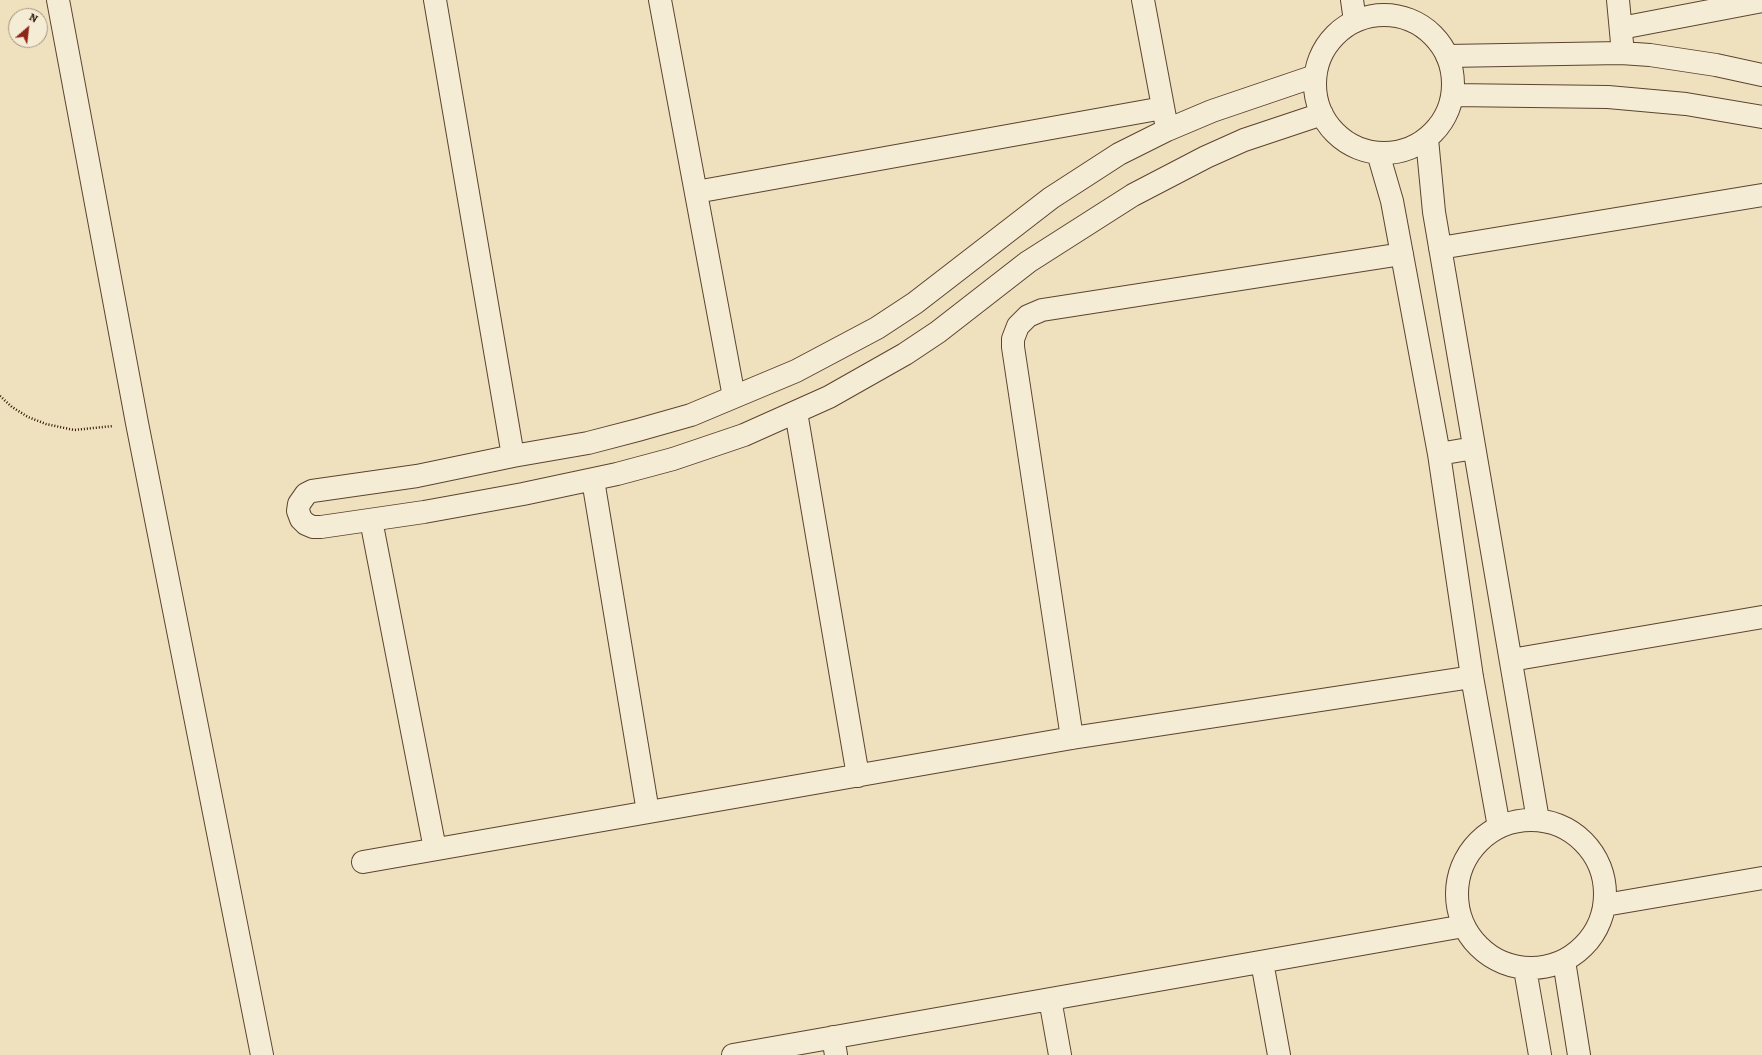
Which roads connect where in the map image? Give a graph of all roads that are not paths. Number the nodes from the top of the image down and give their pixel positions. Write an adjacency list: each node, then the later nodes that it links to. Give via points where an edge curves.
1 (58, 0): 50 (street, via 137,423)
2 (435, 0): 29 (street)
3 (660, 0): 21 (street)
4 (1143, 0): 15 (street)
5 (1618, 0): 9 (street)
6 (1762, 1): 9 (street)
7 (1395, 8): 8 (street, via 1382,15 1369,16); 11 (street, via 1427,29 1439,41)
8 (1354, 10): 12 (street, via 1328,43)
9 (1621, 28): 10 (street)
10 (1621, 53): 11 (street); 13 (street, via 1716,65)
11 (1447, 56): 14 (street, via 1452,68)
12 (1315, 76): 16 (street, via 1316,96); 18 (street, via 1219,108)
13 (1762, 76)
14 (1453, 95): 17 (street, via 1622,98 1686,104); 19 (street, via 1445,117)
15 (1163, 108): 18 (street); 21 (street)
16 (1322, 114): 20 (street, via 1332,129 1345,141 1361,149); 26 (street, via 1244,140 1133,195 1028,262 938,332 905,354 862,380)
17 (1762, 117)
18 (1167, 130): 25 (street, via 1119,154 1051,198 915,304 877,328 796,371)
19 (1427, 139): 20 (street, via 1396,152); 23 (street)
20 (1378, 153): 24 (street, via 1392,201)
21 (696, 192): 25 (street)
22 (1762, 195): 23 (street)
23 (1440, 248): 27 (street)
24 (1402, 254): 28 (street); 35 (street, via 1042,310 1028,316 1018,326 1013,347)
25 (734, 397): 29 (street, via 691,415 638,430)
26 (796, 412): 30 (street, via 706,449); 36 (street)
27 (1474, 448): 28 (street); 33 (street)
28 (1439, 454): 34 (street)
29 (513, 456): 31 (street, via 417,476 312,491 306,494 299,504 301,519 313,527)
30 (593, 480): 31 (street); 37 (street)
31 (370, 520): 40 (street)
32 (1762, 617): 33 (street)
33 (1511, 660): 38 (street)
34 (1472, 678): 35 (street); 39 (street)
35 (1072, 738): 36 (street)
36 (858, 776): 37 (street)
37 (648, 812): 40 (street)
38 (1538, 820): 39 (street, via 1518,821); 43 (street, via 1562,827 1582,840 1596,859 1605,881)
39 (1499, 827): 44 (street, via 1481,838 1467,855 1458,875 1456,897)
40 (435, 849): 41 (street)
41 (363, 862)
42 (1762, 878): 43 (street)
43 (1605, 905): 45 (street, via 1598,928 1584,947)
44 (1464, 926): 46 (street); 47 (street, via 1470,937 1485,953 1504,964)
45 (1564, 961): 47 (street, via 1545,967); 55 (street)
46 (1262, 962): 48 (street); 53 (street)
47 (1525, 969): 54 (street)
48 (1050, 999): 49 (street); 52 (street)
49 (834, 1046): 51 (street)
50 (262, 1055)
51 (733, 1055)
52 (1060, 1055)
53 (1279, 1055)
54 (1540, 1055)
55 (1580, 1055)

